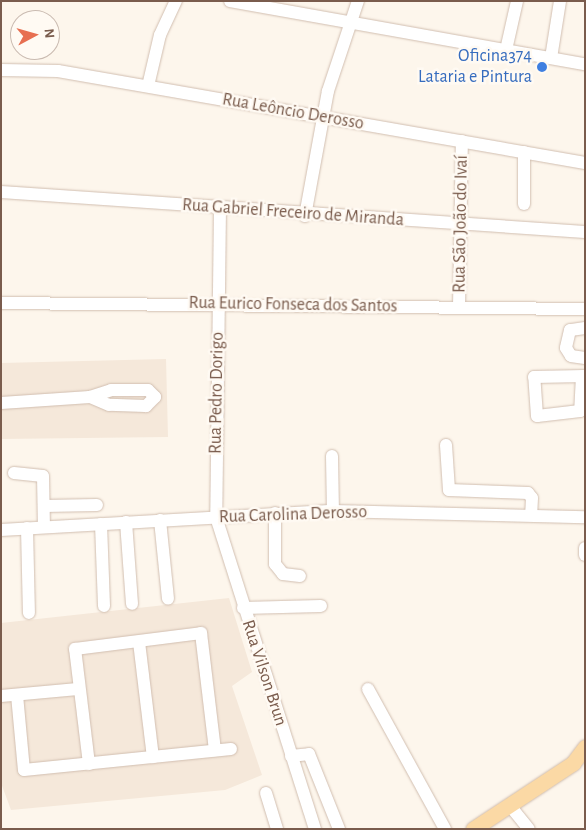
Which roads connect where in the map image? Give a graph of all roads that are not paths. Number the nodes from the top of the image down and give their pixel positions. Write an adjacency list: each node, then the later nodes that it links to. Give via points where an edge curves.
1 (176, 1): 12 (street, via 160,35)
2 (230, 1): 6 (street)
3 (358, 1): 7 (street)
4 (516, 1): 8 (street)
5 (560, 1): 9 (street)
6 (257, 4): 7 (street)
7 (354, 23): 8 (street); 13 (street, via 335,64)
8 (506, 50): 9 (street)
9 (551, 58): 10 (street)
10 (585, 64)
11 (1, 70): 12 (street, Rua Leôncio Derosso, via 58,72)
12 (148, 86): 13 (street, Rua Leôncio Derosso)
13 (323, 118): 14 (street, Rua Leôncio Derosso); 20 (street)
14 (462, 141): 15 (street, Rua Leôncio Derosso); 21 (street, Rua São João do Ivaí)
15 (524, 152): 16 (street, Rua Leôncio Derosso); 18 (street)
16 (585, 163)
17 (1, 192): 19 (street, Rua Gabriel Freceiro de Miranda)
18 (524, 204)
19 (220, 208): 20 (street, Rua Gabriel Freceiro de Miranda); 24 (street, Rua Pedro Dorigo)
20 (305, 216): 21 (street, Rua Gabriel Freceiro de Miranda)
21 (460, 224): 22 (street, Rua Gabriel Freceiro de Miranda); 25 (street, Rua São João do Ivaí)
22 (585, 232)
23 (1, 303): 24 (street, Rua Eurico Fonseca dos Santos)
24 (218, 304): 25 (street, Rua Eurico Fonseca dos Santos); 40 (street, Rua Pedro Dorigo)
25 (460, 307): 26 (street, Rua Eurico Fonseca dos Santos)
26 (585, 309)
27 (585, 328): 28 (street, via 570,330 566,348 571,356)
28 (585, 358)
29 (583, 376): 29 (street, via 580,411 537,416 534,376)
30 (90, 397): 31 (street)
31 (1, 403)
32 (446, 446): 39 (street, via 449,490 528,493 532,498)
33 (332, 456): 37 (street)
34 (14, 474): 36 (street, via 43,476)
35 (97, 505): 36 (street)
36 (44, 506): 45 (street)
37 (333, 511): 38 (street, Rua Carolina Derosso); 39 (street, Rua Carolina Derosso)
38 (275, 514): 40 (street, Rua Carolina Derosso); 50 (street, via 275,564 283,574)
39 (531, 515): 41 (street, Rua Carolina Derosso)
40 (216, 517): 42 (street, Rua Carolina Derosso); 55 (street, Rua Vilson Brun)
41 (585, 517)
42 (160, 520): 43 (street, Rua Carolina Derosso); 51 (street)
43 (126, 522): 44 (street, Rua Carolina Derosso); 52 (street)
44 (101, 524): 45 (street, Rua Carolina Derosso); 53 (street)
45 (44, 527): 46 (street, Rua Carolina Derosso)
46 (27, 528): 47 (street, Rua Carolina Derosso); 56 (street)
47 (1, 530)
48 (585, 548): 49 (street)
49 (585, 555)
50 (300, 576)
51 (168, 599)
52 (132, 604)
53 (104, 606)
54 (321, 606): 55 (street)
55 (243, 608): 66 (street, Rua Vilson Brun)
56 (29, 613)
57 (138, 642): 58 (street, via 75,649); 64 (street, via 201,633); 65 (street)
58 (78, 689): 60 (street); 68 (street)
59 (368, 689): 75 (street)
60 (17, 695): 61 (street); 68 (street, via 24,770)
61 (1, 696)
62 (585, 747): 67 (main road)
63 (231, 748): 64 (street)
64 (215, 750): 65 (street)
65 (153, 756): 68 (street)
66 (291, 756): 73 (street, Rua Vilson Brun); 74 (street, via 309,754)
67 (579, 758): 70 (main road)
68 (89, 764)
69 (266, 794): 72 (street)
70 (511, 807): 71 (main road); 76 (street)
71 (478, 827)
72 (277, 829)
73 (315, 829)
74 (339, 829)
75 (445, 829)
76 (529, 829)

